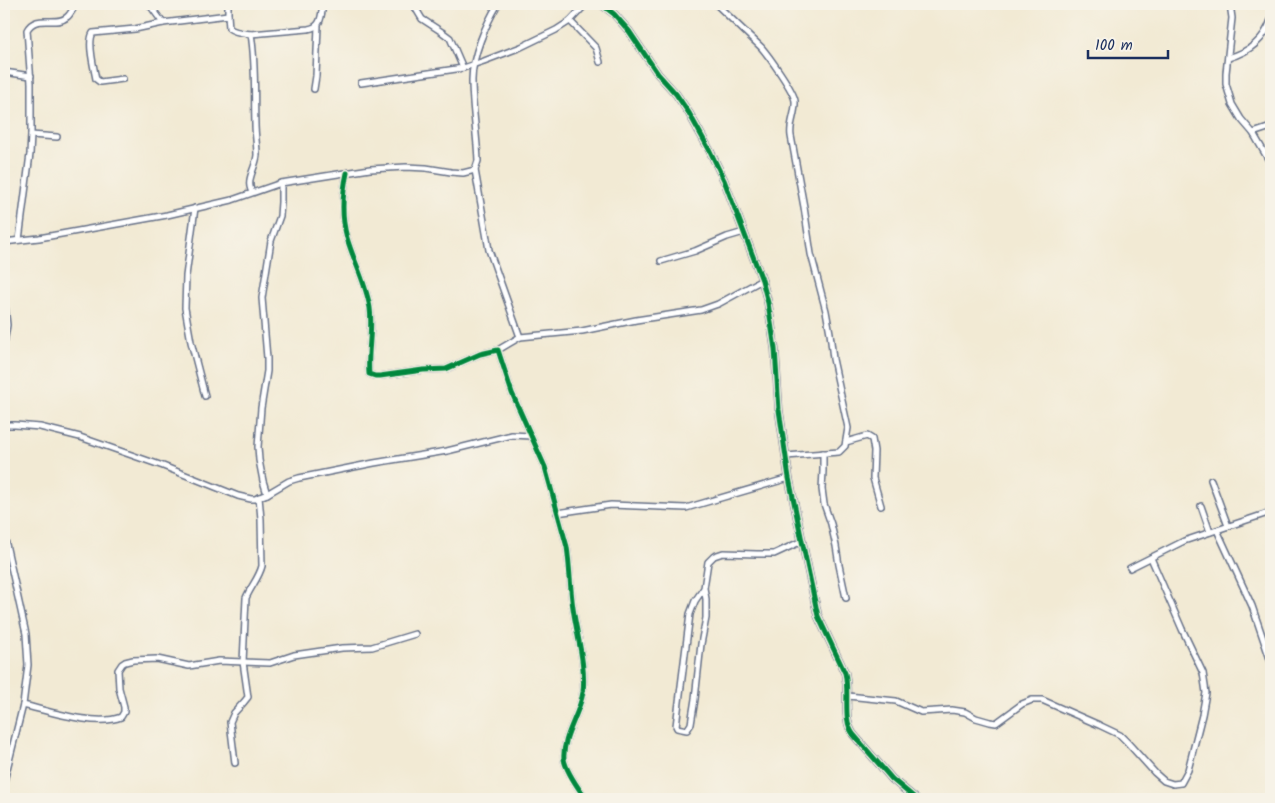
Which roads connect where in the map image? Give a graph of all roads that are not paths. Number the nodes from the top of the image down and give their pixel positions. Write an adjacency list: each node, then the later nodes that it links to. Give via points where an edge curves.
1 (76, 4): 22 (street, via 65,19 37,22 29,27)
2 (149, 4): 14 (street)
3 (228, 4): 11 (street)
4 (323, 4): 15 (street)
5 (413, 4): 20 (street, via 422,19 450,38)
6 (498, 4): 19 (street)
7 (586, 4): 13 (street)
8 (601, 4): 36 (street, via 628,31 689,113 724,180)
9 (716, 4): 48 (street, via 761,47 794,98 790,130 811,254 826,311 845,411)
10 (1230, 4): 17 (street, via 1232,18)
11 (228, 15): 14 (street); 16 (street, via 231,30)
12 (1271, 20): 17 (street, via 1263,38 1245,52)
13 (570, 21): 18 (street, via 596,48); 19 (street, via 533,42)
14 (163, 23): 23 (street, via 92,34 90,43 96,79 100,82)
15 (318, 26): 16 (street); 25 (street)
16 (252, 34): 34 (street, via 257,149 249,185)
17 (1228, 58): 27 (street, via 1226,84 1232,104)
18 (600, 62)
19 (474, 64): 20 (street); 31 (street, via 472,82 478,161)
20 (463, 68): 24 (street)
21 (4, 72): 22 (street)
22 (31, 76): 28 (street)
23 (123, 79)
24 (362, 82)
25 (314, 89)
26 (1271, 127): 27 (street)
27 (1253, 133): 30 (street)
28 (31, 135): 29 (street); 37 (street)
29 (57, 138)
30 (1271, 164)
31 (475, 170): 32 (street, via 463,173 406,167); 42 (street, via 489,250)
32 (346, 173): 33 (street); 44 (street, via 342,201 344,225 370,310 370,375 446,369)
33 (281, 183): 34 (street); 53 (street, via 280,216 271,241 262,298 268,358 258,447)
34 (252, 192): 35 (street)
35 (195, 208): 37 (street); 45 (street, via 185,300 191,342)
36 (744, 232): 39 (street); 40 (street)
37 (19, 240): 38 (street)
38 (4, 242)
39 (661, 261)
40 (762, 280): 42 (street, via 701,310 582,331); 50 (street, via 775,348)
41 (4, 298): 43 (street)
42 (520, 337): 44 (street)
43 (4, 343)
44 (498, 350): 47 (street)
45 (205, 396)
46 (4, 425): 54 (street, via 40,427 80,437 238,496)
47 (531, 436): 53 (street, via 512,435 447,451 307,476 289,481); 58 (street, via 545,467)
48 (846, 442): 49 (street, via 839,452); 55 (street, via 867,436 872,439 873,478)
49 (823, 453): 50 (street); 67 (street, via 824,504)
50 (786, 456): 51 (street)
51 (789, 478): 58 (street, via 686,508 611,505); 63 (street)
52 (1211, 480): 59 (street)
53 (267, 494): 54 (street)
54 (259, 497): 69 (street, via 262,566 246,598)
55 (881, 506)
56 (1201, 506): 61 (street)
57 (1271, 512): 59 (street)
58 (557, 513): 75 (street, via 567,547 583,675 583,691 564,759)
59 (1228, 526): 60 (street)
60 (1217, 530): 61 (street); 70 (street, via 1252,606)
61 (1210, 532): 64 (street)
62 (4, 535): 72 (street, via 26,634 28,666)
63 (802, 540): 66 (street, via 774,554 718,554 708,562); 71 (street, via 818,616 845,673)
64 (1151, 558): 65 (street); 71 (street, via 1204,673 1206,693 1202,715 1188,770 1181,782 1164,781 1120,736 1042,700 1022,704 996,723 965,712 921,712 896,701)
65 (1130, 568)
66 (704, 588): 66 (street, via 706,618 695,699 690,726 684,730 676,726 688,627 692,608)
67 (846, 598)
68 (415, 634): 69 (street, via 372,647 294,655 270,663)
69 (243, 662): 72 (street, via 219,661 188,666 157,659 125,662 118,670 124,712 116,719 78,718); 73 (street, via 248,697 230,722)
70 (1271, 662)
71 (848, 696): 76 (street, via 847,718 851,731 892,779)
72 (23, 705): 74 (street)
73 (235, 764)
74 (4, 781)
75 (586, 799)
76 (916, 799)

